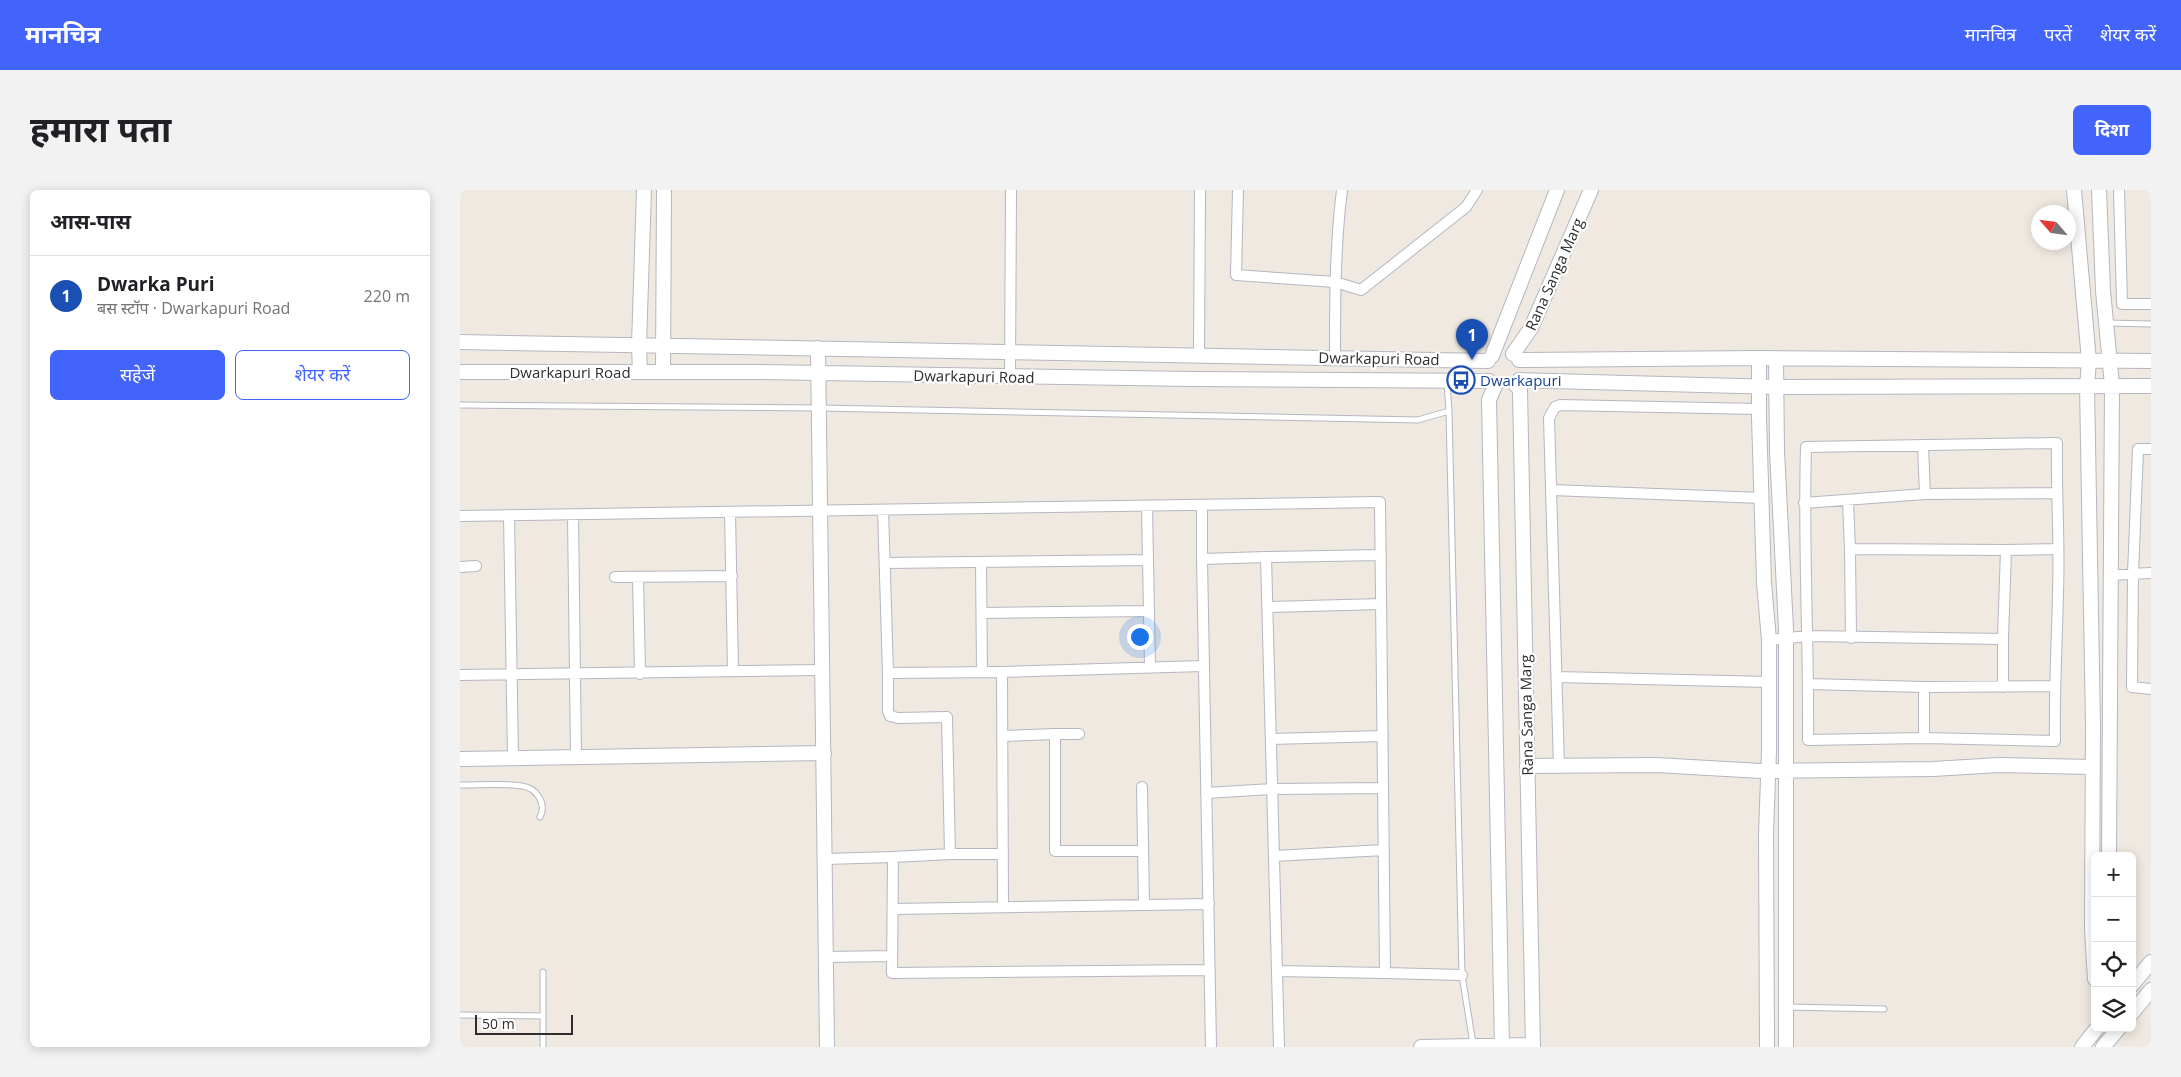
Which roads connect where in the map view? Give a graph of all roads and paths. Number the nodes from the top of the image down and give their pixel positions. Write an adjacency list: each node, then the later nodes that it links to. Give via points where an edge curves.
1 (644, 190): 21 (street)
2 (664, 190): 20 (street)
3 (1011, 190): 23 (street)
4 (1200, 190): 24 (street)
5 (1238, 190): 13 (street, via 1236,275)
6 (1342, 190): 13 (street)
7 (1477, 190): 13 (street, via 1466,207 1361,290)
8 (1557, 190): 29 (street, Rana Sanga Marg)
9 (1591, 190): 26 (street, Rana Sanga Marg, via 1532,328)
10 (2074, 190): 30 (street)
11 (2099, 190): 14 (street)
12 (2119, 190): 15 (street)
13 (1335, 282): 25 (street)
14 (2103, 291): 15 (street); 17 (street)
15 (2121, 291): 16 (street, via 2122,304)
16 (2151, 304)
17 (2106, 323): 18 (lane); 31 (street)
18 (2151, 324)
19 (460, 342): 21 (street, Dwarkapuri Road)
20 (662, 344): 21 (street, Dwarkapuri Road); 22 (street, Dwarkapuri Road); 35 (street)
21 (639, 345): 34 (street)
22 (818, 348): 23 (street, Dwarkapuri Road); 36 (street)
23 (1010, 351): 24 (street, Dwarkapuri Road); 37 (street)
24 (1199, 354): 25 (street, Dwarkapuri Road)
25 (1336, 357): 29 (street, Dwarkapuri Road)
26 (1516, 357): 27 (street); 29 (street, via 1502,352); 39 (street, via 1522,370)
27 (1759, 358): 28 (street); 44 (street)
28 (1776, 358): 30 (street); 45 (street)
29 (1490, 359): 40 (street, via 1486,371)
30 (2089, 361): 31 (street); 42 (street)
31 (2111, 361): 32 (street); 41 (street)
32 (2151, 361)
33 (460, 372): 34 (street, Dwarkapuri Road)
34 (640, 372): 35 (street, Dwarkapuri Road)
35 (663, 372): 36 (street, Dwarkapuri Road)
36 (820, 373): 37 (street, Dwarkapuri Road); 47 (street)
37 (1010, 376): 38 (street, Dwarkapuri Road)
38 (1447, 380): 40 (street, Dwarkapuri Road); 49 (lane)
39 (1517, 382): 40 (street, via 1505,388); 44 (street); 120 (street, Rana Sanga Marg, via 1520,390)
40 (1492, 383): 162 (street, Rana Sanga Marg, via 1489,400)
41 (2112, 385): 42 (street); 43 (street); 79 (street)
42 (2087, 386): 45 (street); 122 (street)
43 (2151, 386)
44 (1759, 387): 45 (street); 48 (street)
45 (1777, 387): 89 (street)
46 (460, 405): 47 (lane)
47 (820, 408): 49 (lane, via 1418,420); 61 (street)
48 (1759, 408): 52 (street, via 1560,404 1550,418); 55 (street)
49 (1449, 411): 151 (lane)
50 (1922, 445): 53 (street, via 2057,443); 54 (street); 57 (street, via 1806,447)
51 (2151, 449): 78 (street, via 2138,449)
52 (1552, 490): 55 (street); 103 (street)
53 (2056, 493): 54 (street); 67 (street)
54 (1925, 494): 56 (street)
55 (1762, 498): 91 (street)
56 (1848, 502): 57 (street); 66 (street)
57 (1804, 503): 87 (street)
58 (1202, 505): 59 (street); 69 (street, via 1380,502); 71 (street)
59 (1147, 506): 60 (street); 72 (street)
60 (883, 510): 61 (street); 74 (street)
61 (821, 511): 62 (street); 94 (street)
62 (730, 512): 63 (street); 80 (street)
63 (573, 514): 65 (street); 102 (street)
64 (460, 516): 65 (street)
65 (509, 516): 99 (street)
66 (1850, 548): 68 (street); 88 (street)
67 (2058, 549): 68 (street); 106 (street)
68 (2006, 550): 90 (street)
69 (1381, 555): 70 (street); 83 (street)
70 (1266, 557): 71 (street); 84 (street)
71 (1202, 559): 92 (street)
72 (1148, 560): 73 (street); 85 (street)
73 (981, 562): 74 (street); 86 (street)
74 (884, 563): 98 (street)
75 (476, 566): 76 (street)
76 (460, 567)
77 (2151, 573): 78 (street)
78 (2133, 574): 79 (street); 109 (street, via 2132,687)
79 (2110, 575): 133 (street)
80 (732, 576): 82 (street); 95 (street)
81 (615, 577): 82 (street)
82 (638, 577): 100 (street)
83 (1381, 604): 84 (street); 113 (street)
84 (1268, 606): 115 (street)
85 (1149, 611): 86 (street); 93 (street)
86 (982, 613): 96 (street)
87 (1808, 636): 88 (street); 89 (street); 105 (street)
88 (1851, 638): 90 (street)
89 (1785, 639): 91 (street); 123 (street)
90 (2003, 639): 108 (street)
91 (1769, 640): 104 (street)
92 (1203, 666): 93 (street); 129 (street)
93 (1150, 667): 97 (street)
94 (823, 670): 95 (street); 116 (street)
95 (733, 671): 100 (street)
96 (982, 672): 97 (street); 98 (street)
97 (1002, 672): 112 (street)
98 (888, 673): 134 (street, via 890,716 947,717)
99 (512, 674): 101 (street); 102 (street); 118 (street)
100 (640, 674): 102 (street)
101 (460, 675)
102 (575, 675): 117 (street)
103 (1557, 677): 104 (street); 121 (street)
104 (1769, 682): 124 (street)
105 (1809, 684): 107 (street); 114 (street, via 1808,740)
106 (2054, 686): 108 (street); 114 (street, via 2055,741)
107 (1924, 687): 108 (street); 114 (street)
108 (2003, 688)
109 (2151, 688)
110 (1054, 734): 111 (street); 112 (street); 131 (street, via 1055,851)
111 (1079, 734)
112 (1002, 736): 135 (street)
113 (1383, 736): 115 (street); 127 (street)
114 (1924, 738)
115 (1271, 739): 128 (street)
116 (824, 753): 117 (street); 138 (street)
117 (576, 757): 118 (street)
118 (514, 758): 119 (street)
119 (460, 759)
120 (1527, 766): 121 (street); 163 (street, Rana Sanga Marg)
121 (1559, 766): 124 (street, via 1656,765)
122 (2093, 767): 123 (street, via 1999,765); 143 (street)
123 (1784, 770): 124 (street); 154 (street)
124 (1768, 771): 169 (street)
125 (460, 785): 130 (lane, via 524,786 536,793 543,803)
126 (1142, 787): 131 (street)
127 (1383, 788): 128 (street); 132 (street)
128 (1272, 790): 129 (street); 136 (street)
129 (1206, 793): 139 (street)
130 (540, 817)
131 (1143, 850): 140 (street)
132 (1384, 850): 136 (street); 150 (street)
133 (2109, 852)
134 (950, 854): 135 (street); 137 (street)
135 (1003, 854): 141 (street)
136 (1274, 856): 148 (street)
137 (893, 857): 138 (street); 142 (street)
138 (825, 859): 145 (street)
139 (1209, 904): 140 (street); 147 (street)
140 (1144, 905): 141 (street)
141 (1003, 907): 142 (street)
142 (893, 909): 144 (street)
143 (2093, 942)
144 (892, 956): 145 (street); 147 (street, via 892,974)
145 (826, 957): 165 (street)
146 (2151, 962): 152 (street)
147 (1210, 970): 166 (street)
148 (1277, 971): 150 (street); 167 (street)
149 (543, 972): 158 (lane)
150 (1385, 973): 151 (street)
151 (1462, 976): 161 (lane)
152 (2136, 980)
153 (2151, 990): 155 (street)
154 (1786, 1007): 156 (lane); 170 (street)
155 (2136, 1008)
156 (1884, 1009)
157 (460, 1015): 158 (lane)
158 (543, 1016): 164 (lane)
159 (2094, 1032): 171 (street)
160 (2116, 1032): 172 (street)
161 (1473, 1046): 162 (street); 168 (street)
162 (1502, 1046): 163 (street)
163 (1533, 1046)
164 (543, 1047)
165 (827, 1047)
166 (1212, 1047)
167 (1279, 1047)
168 (1421, 1047)
169 (1767, 1047)
170 (1786, 1047)
171 (2082, 1047)
172 (2103, 1047)

